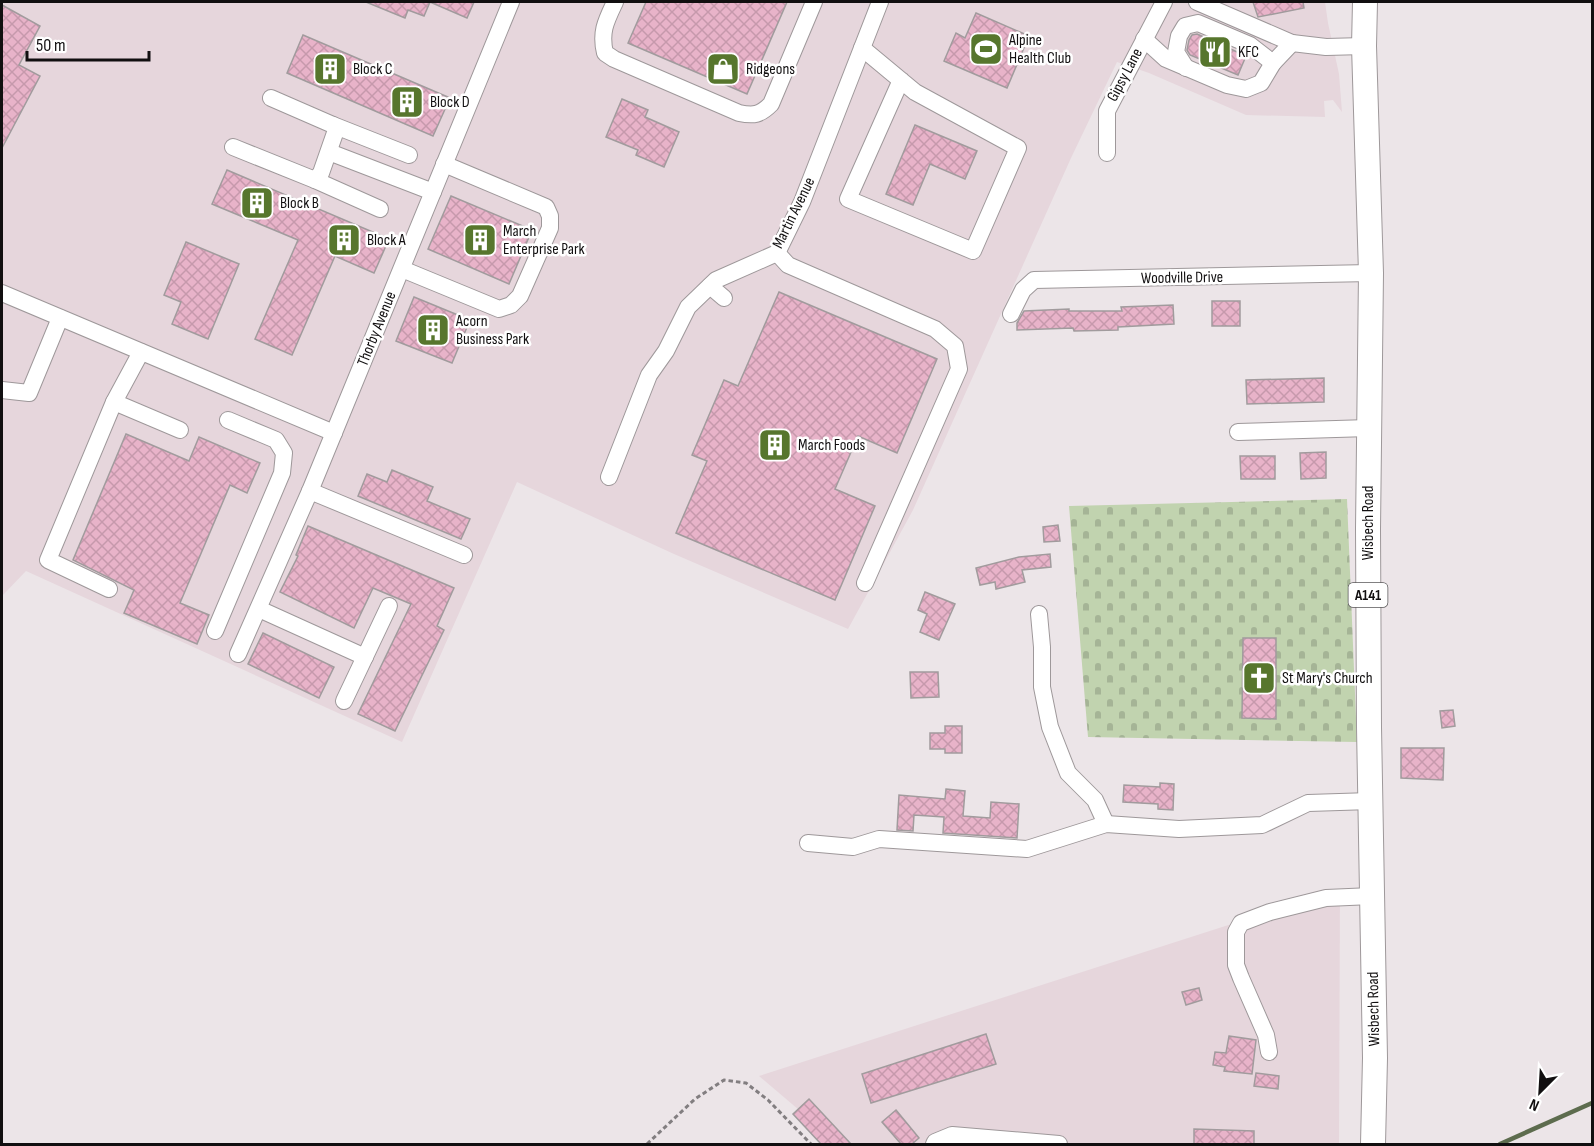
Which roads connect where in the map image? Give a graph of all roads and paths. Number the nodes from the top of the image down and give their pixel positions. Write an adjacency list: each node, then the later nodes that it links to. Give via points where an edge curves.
1 (511, 2): 21 (street, Thorby Avenue)
2 (615, 2): 3 (street, via 604,26 602,41 606,53 750,115 762,113 771,104)
3 (814, 2)
4 (880, 2): 11 (street, Martin Avenue)
5 (1164, 2): 8 (street, Gipsy Lane)
6 (1197, 2): 9 (street)
7 (1365, 2): 10 (highway, A141)
8 (1144, 39): 13 (street, via 1166,59); 19 (street, Gipsy Lane, via 1107,111)
9 (1292, 43): 10 (street); 12 (street)
10 (1364, 46): 27 (highway, Wisbech Road / A141)
11 (862, 48): 14 (street); 25 (street, Martin Avenue, via 802,202)
12 (1273, 63): 13 (street, via 1262,83 1246,89); 13 (street, via 1250,45 1197,22 1185,26 1179,36 1176,52)
13 (1186, 68)
14 (901, 80): 14 (street, via 915,92 1018,148 973,251 848,199)
15 (271, 98): 16 (street)
16 (333, 125): 18 (street, via 336,130); 20 (street)
17 (234, 147): 22 (street)
18 (329, 152): 22 (street); 23 (street)
19 (1107, 153)
20 (409, 155)
21 (444, 164): 23 (street, Thorby Avenue); 26 (street, via 546,207 549,228 520,296 499,309)
22 (315, 180): 24 (street)
23 (433, 192): 26 (street, Thorby Avenue)
24 (380, 209)
25 (777, 253): 28 (street, Martin Avenue); 46 (street, via 788,266 935,329 955,346 959,369)
26 (402, 269): 42 (street, Thorby Avenue)
27 (1371, 273): 31 (street, Woodville Drive, via 1034,280 1023,290); 38 (highway, Wisbech Road / A141)
28 (710, 286): 30 (street); 43 (street, Martin Avenue, via 688,307 649,375)
29 (2, 293): 32 (street)
30 (724, 298)
31 (1011, 315)
32 (60, 318): 33 (street); 34 (street, via 29,393)
33 (141, 352): 35 (street); 36 (street)
34 (2, 390)
35 (114, 402): 39 (street); 47 (street, via 48,560)
36 (271, 407): 41 (street); 42 (street)
37 (228, 420): 41 (street)
38 (1369, 428): 40 (street); 55 (highway, Wisbech Road / A141)
39 (180, 430)
40 (1238, 432)
41 (259, 433): 51 (street, via 276,440 284,453 282,473)
42 (334, 433): 44 (street, Thorby Avenue)
43 (609, 477)
44 (310, 491): 45 (street); 49 (street, Thorby Avenue)
45 (464, 555)
46 (865, 583)
47 (109, 589)
48 (389, 606): 53 (street)
49 (259, 609): 52 (street, Thorby Avenue); 53 (street)
50 (1039, 614): 56 (street, via 1042,687 1050,727 1068,773 1095,800)
51 (215, 631)
52 (238, 654)
53 (365, 657): 54 (street)
54 (344, 701)
55 (1371, 801): 56 (street, via 1308,803 1262,825 1179,829); 58 (highway, Wisbech Road / A141)
56 (1106, 824): 57 (street, via 1027,849 879,839 853,848)
57 (808, 843)
58 (1372, 896): 59 (street, via 1326,898 1241,923 1236,932 1236,965 1266,1035); 64 (highway, Wisbech Road / A141)
59 (1269, 1052)
60 (647, 1144): 61 (path, via 695,1099 724,1080 746,1083)
61 (811, 1144)
62 (933, 1144): 63 (street, via 952,1135)
63 (1059, 1144)
64 (1372, 1144)

